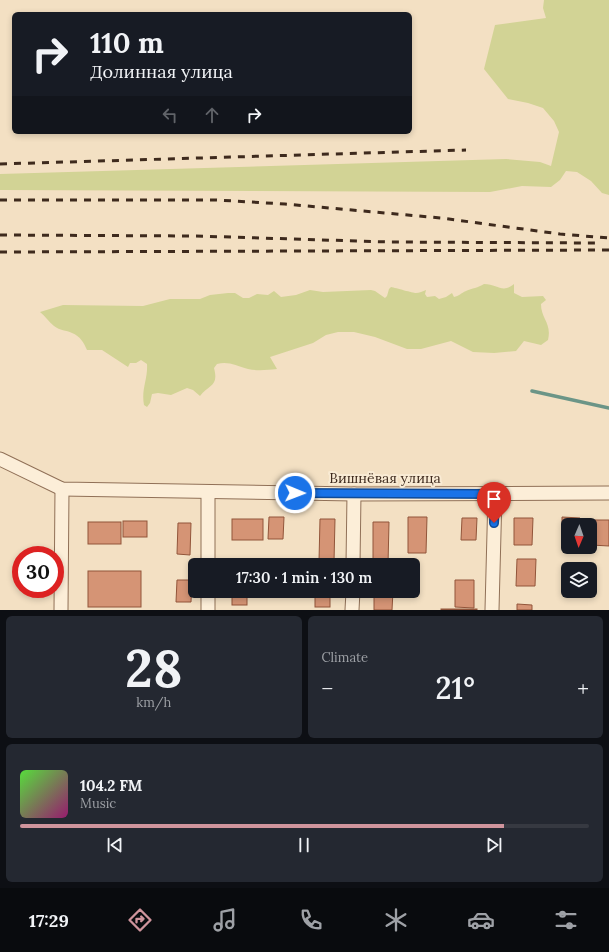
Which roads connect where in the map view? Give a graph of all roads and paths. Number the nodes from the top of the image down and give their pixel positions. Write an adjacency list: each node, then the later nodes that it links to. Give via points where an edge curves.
1 (0, 459): 2 (street, Вишнёвая улица)
2 (62, 489): 3 (street, Вишнёвая улица); 11 (street)
3 (208, 492): 5 (street, Вишнёвая улица); 7 (street)
4 (609, 493): 6 (street, Вишнёвая улица)
5 (354, 494): 6 (street, Вишнёвая улица); 8 (street)
6 (495, 494): 14 (street)
7 (208, 558)
8 (353, 558)
9 (208, 598): 12 (street)
10 (353, 598): 13 (street)
11 (61, 610)
12 (208, 610)
13 (352, 610)
14 (492, 610)

